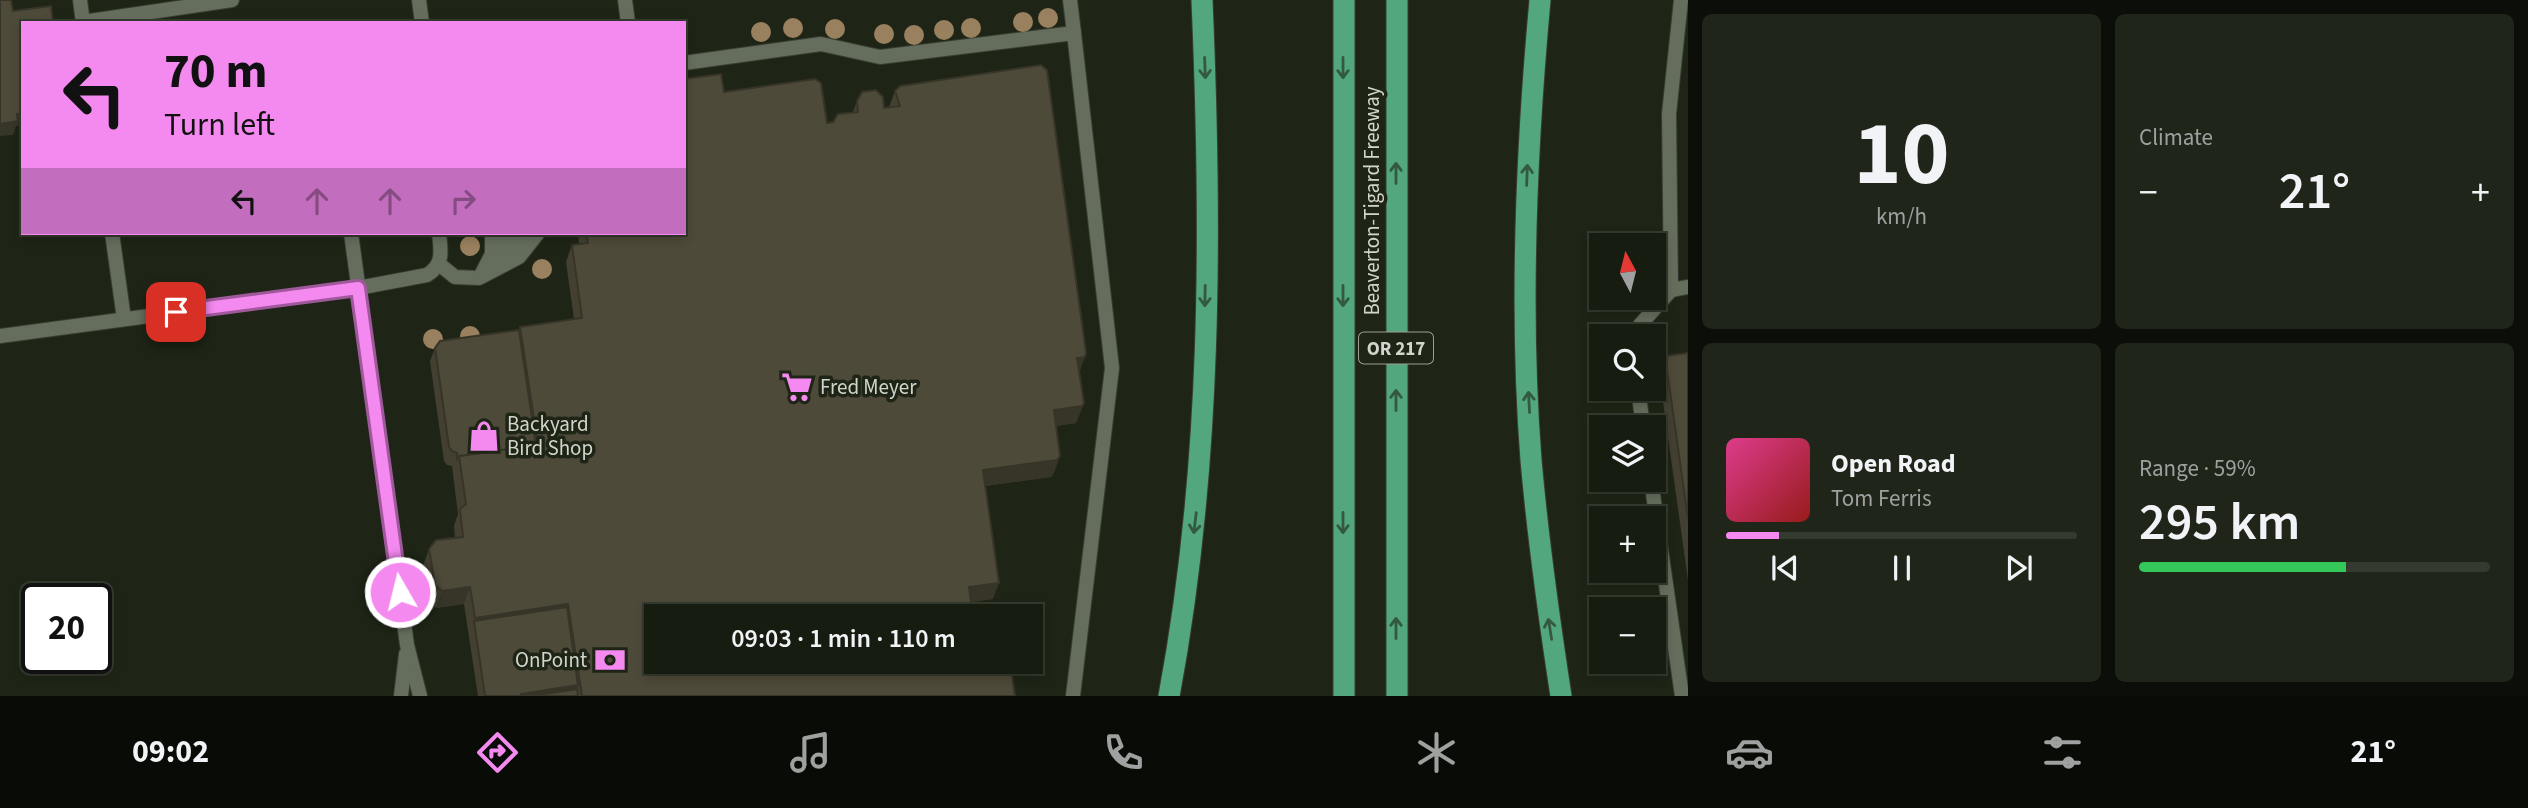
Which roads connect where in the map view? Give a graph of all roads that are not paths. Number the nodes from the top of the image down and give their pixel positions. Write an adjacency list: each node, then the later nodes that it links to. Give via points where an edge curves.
1 (80, 0): 11 (lane)
2 (232, 0): 12 (lane)
3 (419, 0): 13 (lane)
4 (625, 0): 14 (lane)
5 (1070, 0): 15 (lane)
6 (1202, 0): 39 (highway, one-way to 39, via 1208,139 1203,407 1184,617)
7 (1343, 0): 40 (highway, Beaverton-Tigard Freeway / OR 217, one-way to 40)
8 (1396, 0): 41 (highway, Beaverton-Tigard Freeway / OR 217, one-way to 8)
9 (1540, 0): 42 (highway, one-way to 9, via 1531,459 1527,358 1529,113)
10 (1681, 0): 30 (lane, via 1669,114)
11 (83, 21)
12 (90, 21)
13 (422, 21)
14 (628, 21)
15 (1074, 33): 16 (lane, via 880,57 821,44); 38 (lane, via 1112,368)
16 (686, 63)
17 (112, 235): 31 (lane)
18 (351, 235): 29 (lane)
19 (439, 235): 25 (lane)
20 (492, 235): 27 (lane, via 492,254)
21 (507, 235): 26 (lane)
22 (520, 235): 24 (lane)
23 (536, 235): 24 (lane)
24 (509, 262): 26 (lane)
25 (439, 264): 27 (lane, via 455,277); 29 (lane, via 427,275)
26 (495, 270): 27 (lane)
27 (479, 278)
28 (1688, 287): 30 (lane)
29 (358, 288): 31 (lane); 35 (lane)
30 (1671, 290): 32 (lane)
31 (124, 319): 33 (lane)
32 (1641, 324)
33 (0, 336)
34 (1653, 492): 43 (lane)
35 (407, 645): 36 (lane); 37 (lane)
36 (401, 696)
37 (420, 696)
38 (1073, 696)
39 (1169, 696)
40 (1344, 696)
41 (1397, 696)
42 (1561, 696)
43 (1682, 696)

